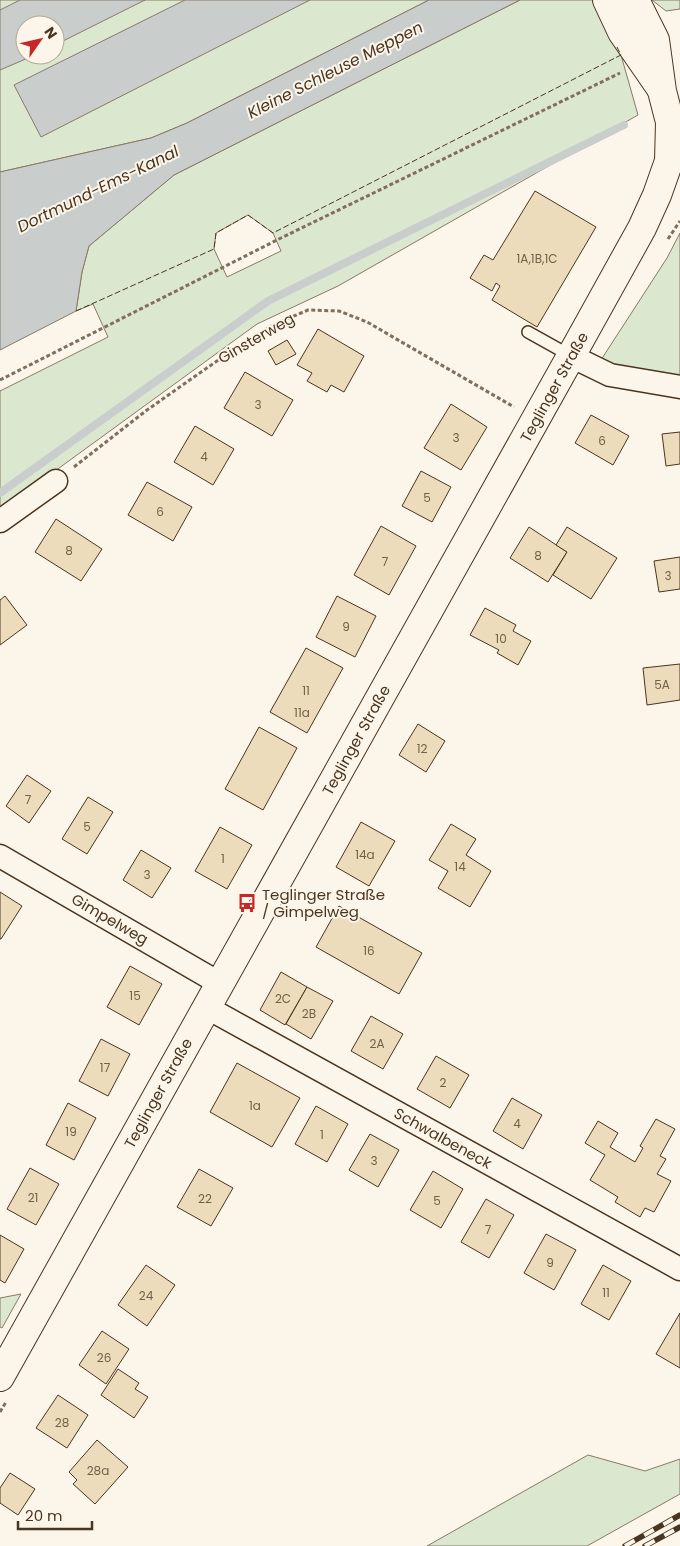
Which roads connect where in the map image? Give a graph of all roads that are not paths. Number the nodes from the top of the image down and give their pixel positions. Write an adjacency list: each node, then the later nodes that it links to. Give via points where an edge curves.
1 (606, 0): 3 (street, Teglinger Straße, via 622,32)
2 (635, 0): 3 (street, Teglinger Straße, via 655,40)
3 (662, 90): 4 (street, Teglinger Straße)
4 (675, 162): 6 (street, Teglinger Straße)
5 (528, 332): 6 (lane)
6 (572, 356): 7 (street, via 610,375); 11 (street, Teglinger Straße)
7 (680, 387)
8 (56, 481): 9 (street)
9 (0, 521)
10 (0, 856): 11 (street, Gimpelweg)
11 (219, 983): 12 (street, Teglinger Straße)
12 (206, 1007): 13 (street, Schwalbeneck); 14 (street, Teglinger Straße)
13 (680, 1269)
14 (0, 1377)

